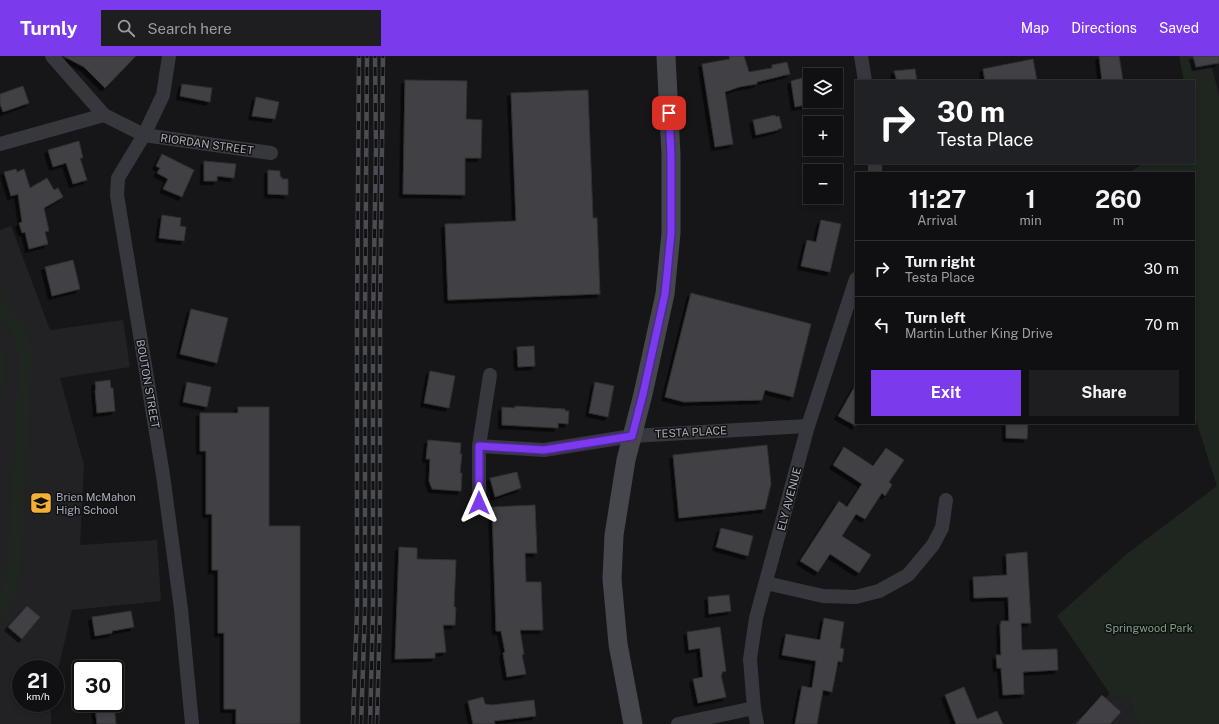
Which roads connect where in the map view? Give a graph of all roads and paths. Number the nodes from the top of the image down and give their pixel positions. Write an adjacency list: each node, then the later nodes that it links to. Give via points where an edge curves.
1 (52, 56): 6 (street)
2 (169, 56): 7 (street, BOUTON STREET, via 163,95)
3 (666, 56): 13 (main road, via 671,155 671,233 665,294)
4 (860, 56): 5 (street)
5 (865, 80)
6 (104, 115): 7 (street, RIORDAN STREET); 8 (street)
7 (144, 134): 9 (street, RIORDAN STREET); 19 (street, BOUTON STREET, via 118,178 117,195 163,475 181,609)
8 (0, 144)
9 (271, 153)
10 (855, 282): 12 (street, ELY AVENUE)
11 (490, 375): 14 (street)
12 (808, 426): 13 (street, TESTA PLACE); 17 (street, ELY AVENUE)
13 (632, 436): 14 (street, TESTA PLACE, via 544,450); 20 (main road, via 619,497 612,579 618,644)
14 (479, 446): 16 (street)
15 (946, 500): 17 (street, via 942,528 933,545 908,575 879,591 856,597 823,596)
16 (479, 503)
17 (766, 583): 18 (street, ELY AVENUE, via 756,618 750,659)
18 (754, 708): 21 (street); 22 (street, ELY AVENUE)
19 (192, 724)
20 (633, 724)
21 (678, 724)
22 (757, 724)

